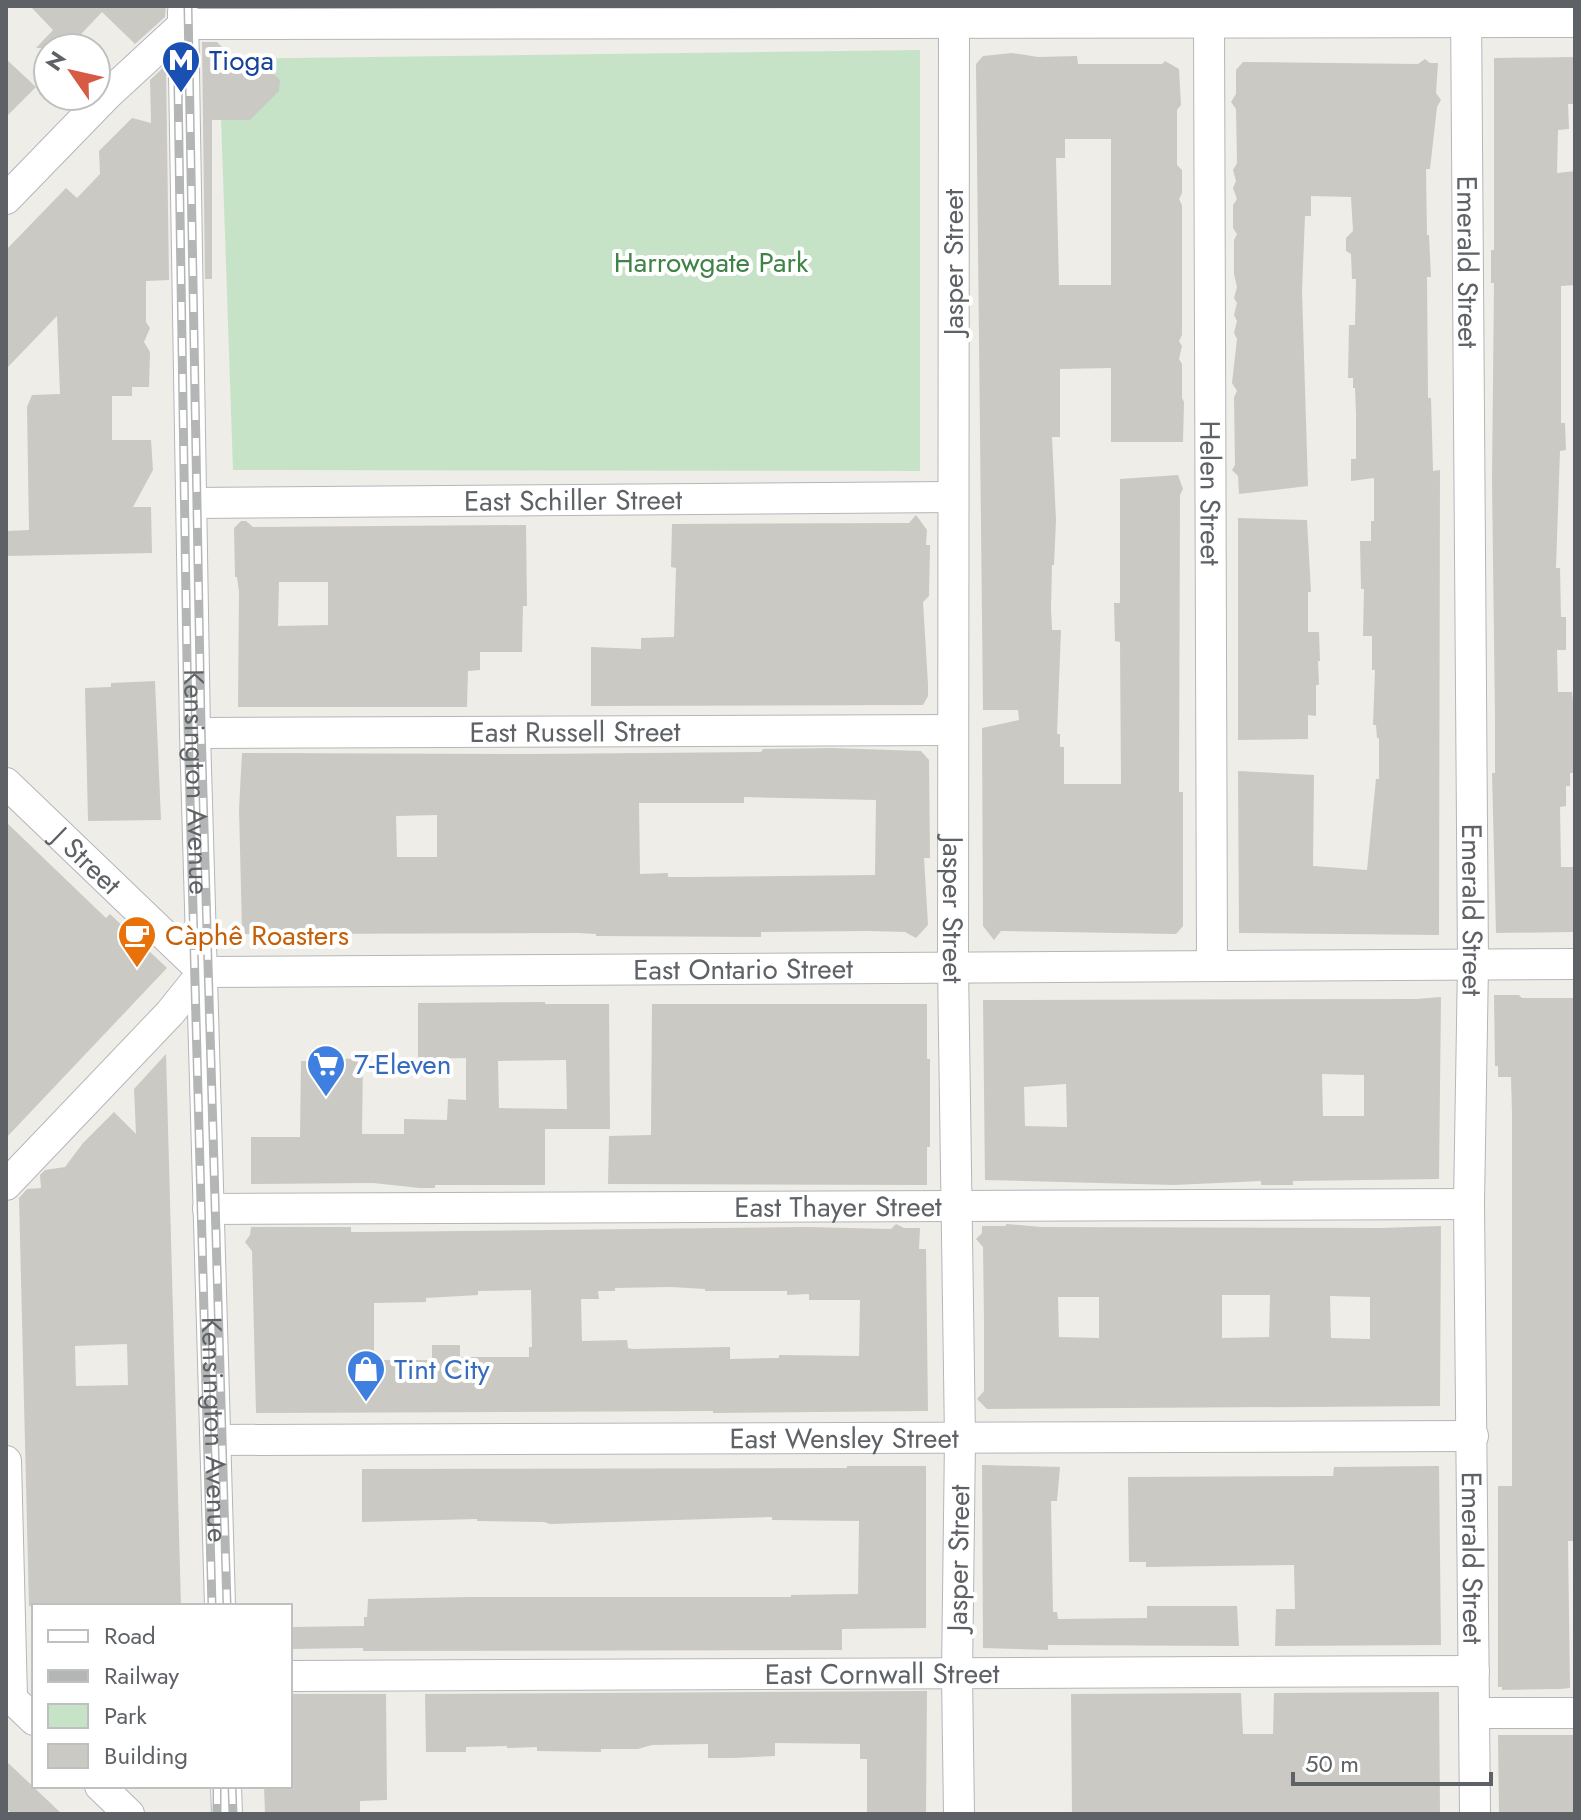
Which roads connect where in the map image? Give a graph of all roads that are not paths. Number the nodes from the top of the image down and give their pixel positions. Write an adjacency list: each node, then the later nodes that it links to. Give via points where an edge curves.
1 (177, 12): 2 (street); 6 (street, via 107,95); 8 (street, Kensington Avenue)
2 (954, 14): 4 (street); 7 (street, Jasper Street)
3 (1467, 14): 4 (street); 5 (street); 12 (street, Emerald Street)
4 (1209, 21): 15 (street, Helen Street)
5 (1575, 22)
6 (6, 199)
7 (952, 497): 8 (street, East Schiller Street); 9 (street, Jasper Street)
8 (193, 503): 10 (street, Kensington Avenue)
9 (953, 730): 10 (street, East Russell Street); 14 (street, Jasper Street)
10 (195, 733): 16 (street, Kensington Avenue)
11 (6, 783): 16 (street, J Street)
12 (1473, 964): 13 (street, East Ontario Street); 15 (street, East Ontario Street); 18 (street, Emerald Street)
13 (1575, 964)
14 (953, 966): 15 (street, East Ontario Street); 16 (street, East Ontario Street); 19 (street, Jasper Street)
15 (1212, 966)
16 (203, 972): 17 (street); 20 (street, Kensington Avenue)
17 (6, 1185)
18 (1469, 1204): 19 (street, East Thayer Street); 21 (street, Emerald Street)
19 (956, 1207): 20 (street, East Thayer Street); 22 (street, Jasper Street)
20 (208, 1209): 23 (street, Kensington Avenue)
21 (1473, 1436): 22 (street, East Wensley Street); 26 (street, Emerald Street)
22 (960, 1439): 23 (street, East Wensley Street); 27 (street, Jasper Street)
23 (216, 1440): 25 (street, Kensington Avenue)
24 (6, 1461): 29 (street)
25 (220, 1604)
26 (1474, 1671): 27 (street, East Cornwall Street); 30 (street, Emerald Street)
27 (957, 1675): 28 (street, East Cornwall Street); 37 (street, Jasper Street)
28 (292, 1676)
29 (9, 1695): 32 (street)
30 (1474, 1713): 31 (street); 38 (street, Emerald Street)
31 (1575, 1713)
32 (32, 1718)
33 (102, 1788): 35 (street)
34 (226, 1788): 36 (street)
35 (129, 1814)
36 (227, 1814)
37 (959, 1814)
38 (1475, 1814)

